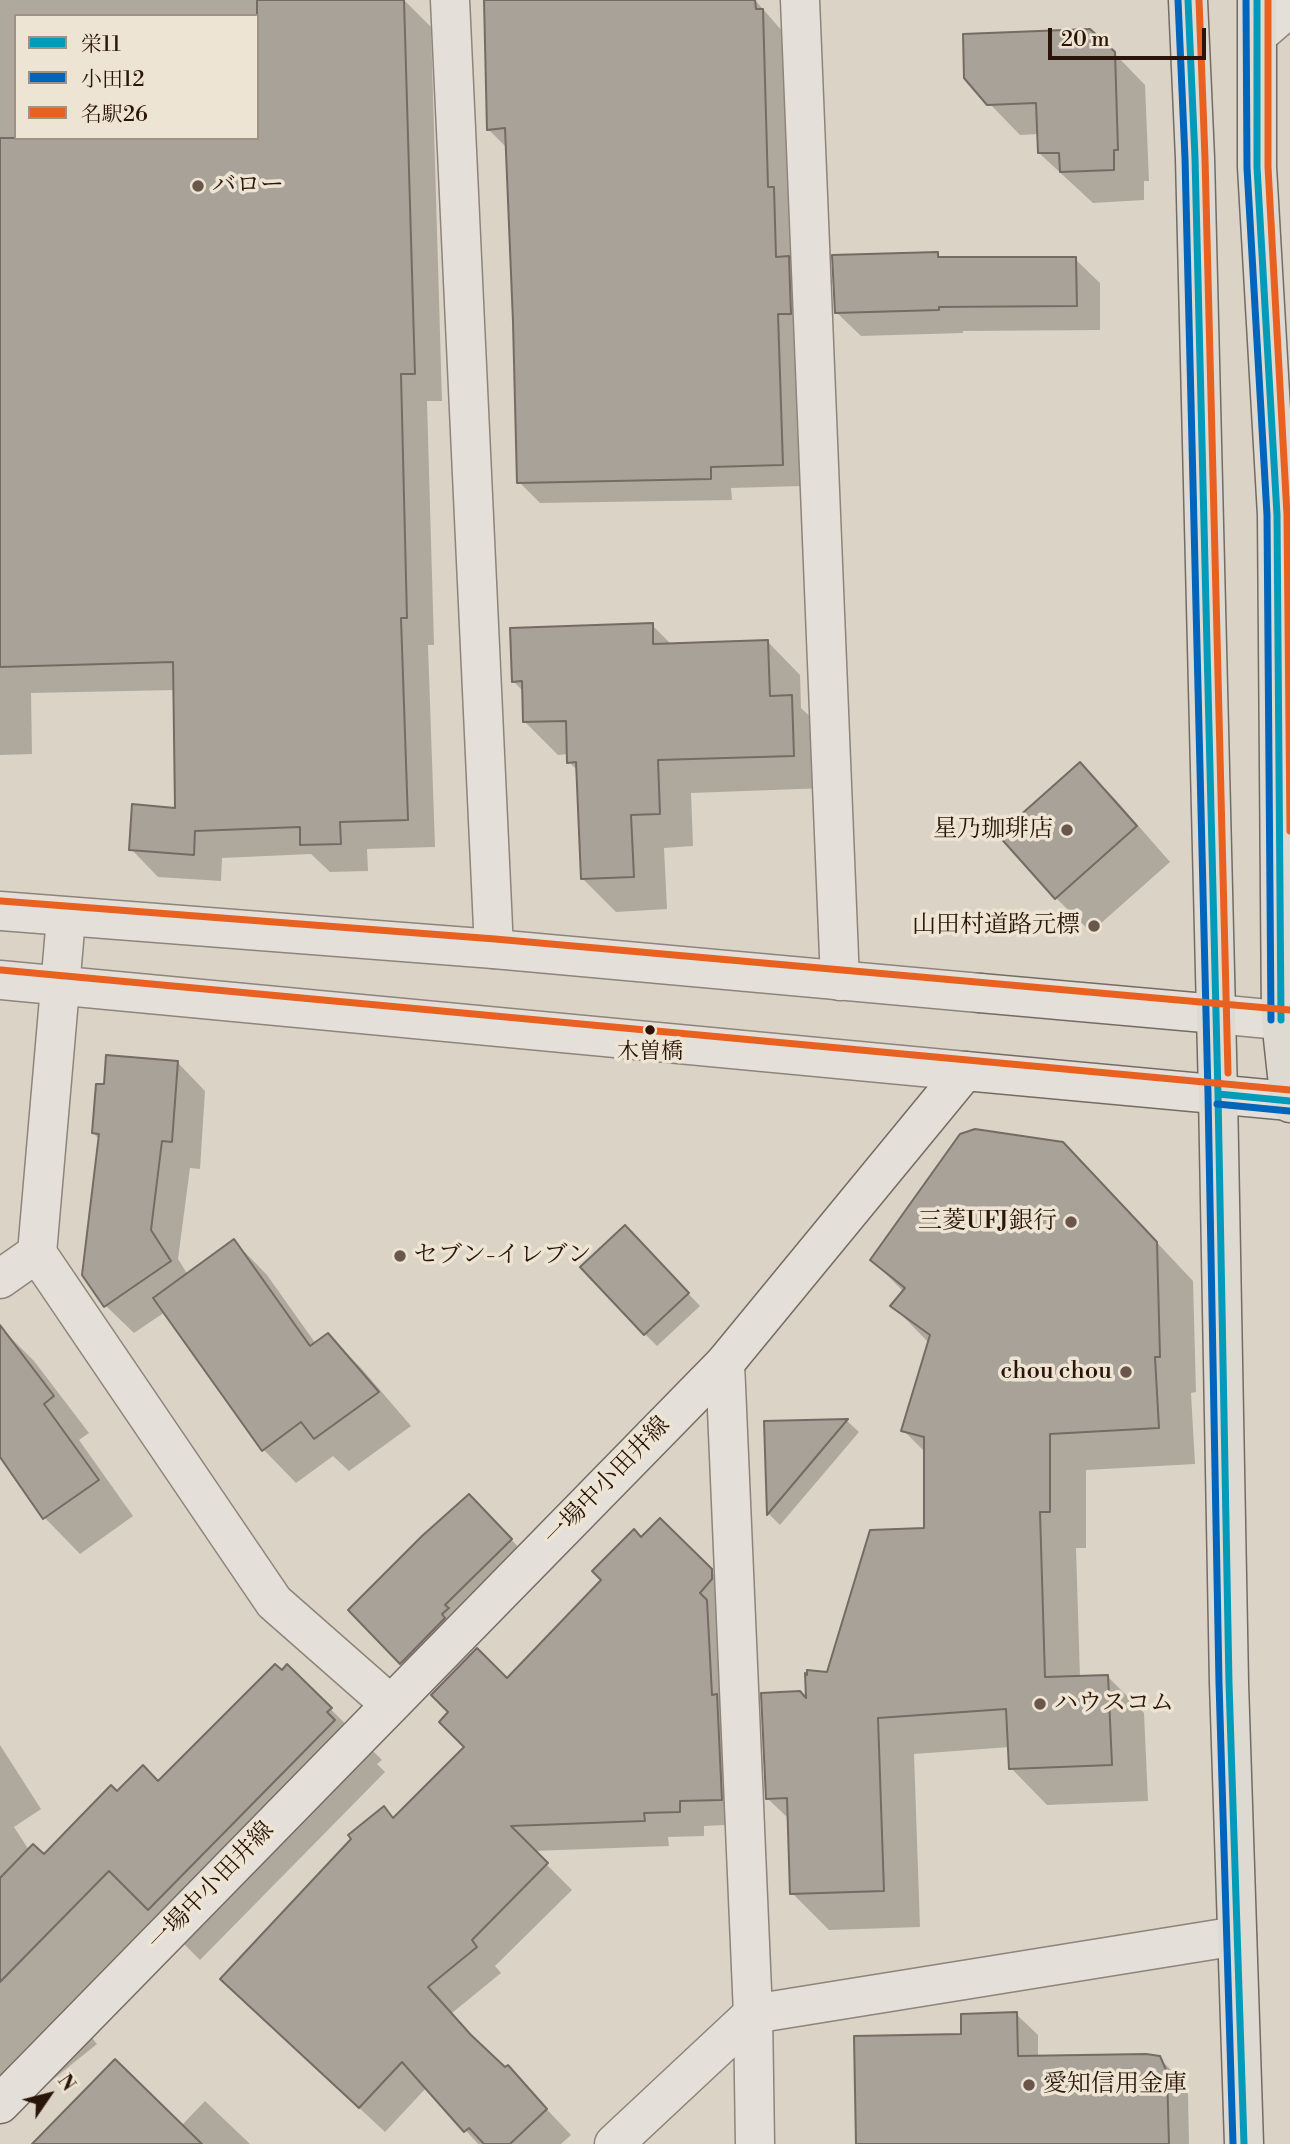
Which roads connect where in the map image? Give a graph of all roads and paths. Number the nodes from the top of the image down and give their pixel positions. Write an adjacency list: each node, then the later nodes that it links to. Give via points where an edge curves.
1 (450, 0): 9 (street)
2 (800, 0): 11 (street)
3 (1188, 0): 13 (main road)
4 (1290, 7): 5 (street)
5 (1258, 17): 6 (main road, via 1257,167)
6 (1283, 514): 14 (main road)
7 (0, 911): 8 (street)
8 (66, 918): 9 (street); 12 (street)
9 (494, 949): 11 (street)
10 (0, 980): 12 (street)
11 (840, 981): 13 (street)
12 (60, 986): 15 (street); 18 (street)
13 (1216, 1014): 14 (street); 16 (main road)
14 (1285, 1020): 17 (main road)
15 (965, 1071): 16 (street); 20 (street, 一場中小田井線)
16 (1218, 1094): 17 (street); 22 (main road)
17 (1290, 1102)
18 (37, 1254): 19 (street); 21 (street, via 274,1602)
19 (0, 1279)
20 (724, 1363): 21 (street, 一場中小田井線); 23 (street)
21 (390, 1704): 24 (street, 一場中小田井線)
22 (1237, 1936): 23 (street); 27 (main road)
23 (753, 2014): 25 (street); 26 (street)
24 (0, 2104)
25 (614, 2144)
26 (755, 2144)
27 (1244, 2144)

